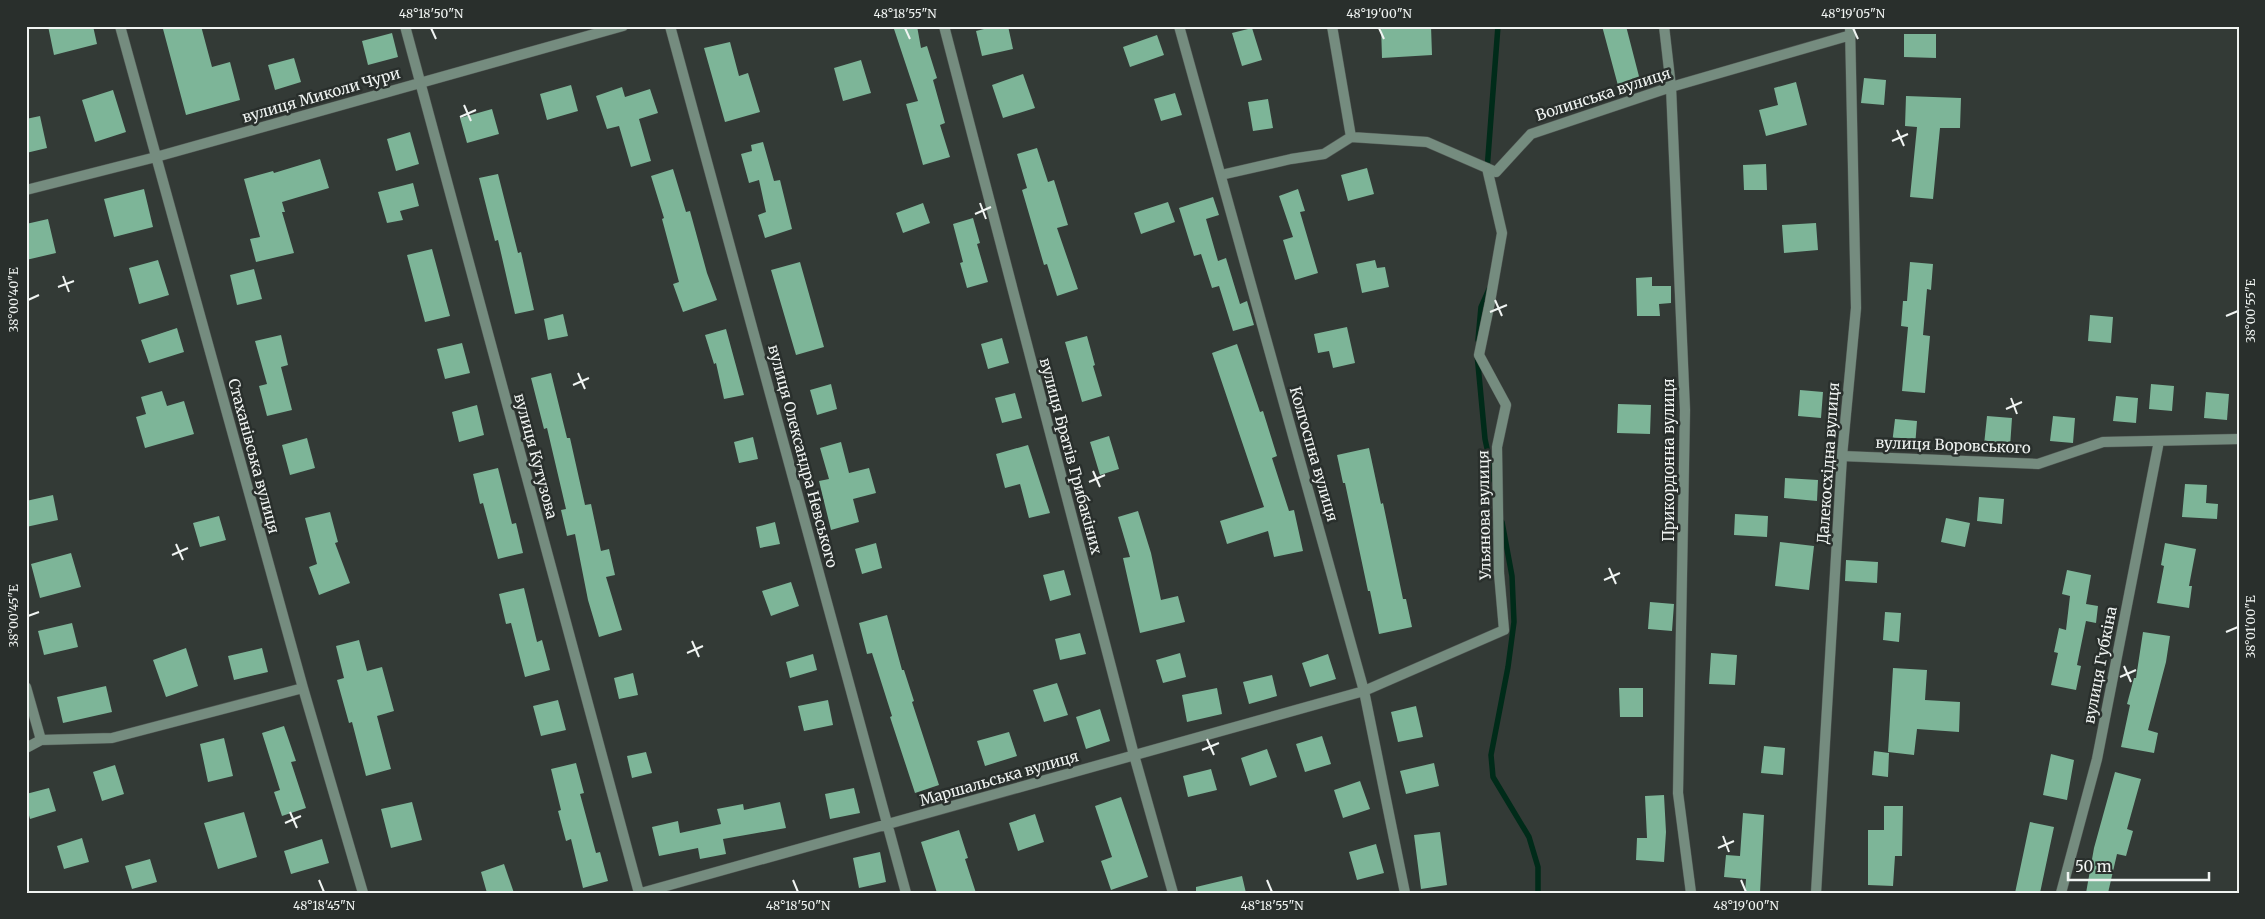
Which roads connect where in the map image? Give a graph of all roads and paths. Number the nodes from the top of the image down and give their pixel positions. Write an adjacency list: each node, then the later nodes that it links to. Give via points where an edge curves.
1 (120, 26): 13 (street, Стаханівська вулиця)
2 (405, 26): 10 (street, вулиця Кутузова)
3 (623, 26): 10 (street, вулиця Миколи Чури)
4 (670, 26): 26 (street, вулиця Олександра Невського)
5 (944, 26): 25 (street, вулиця Братів Грибакіних)
6 (1179, 26): 15 (street, Колгоспна вулиця)
7 (1332, 26): 12 (street)
8 (1664, 26): 11 (street, Прикордонна вулиця)
9 (1851, 31): 11 (street, Волинська вулиця); 19 (street, Далекосхідна вулиця, via 1856,308)
10 (420, 82): 13 (street, вулиця Миколи Чури); 28 (street, вулиця Кутузова)
11 (1671, 87): 14 (street, Волинська вулиця, via 1531,134 1496,172); 32 (street, Прикордонна вулиця, via 1685,410 1678,793)
12 (1351, 137): 14 (street, via 1427,142); 15 (street, via 1324,154)
13 (156, 157): 16 (street, вулиця Миколи Чури); 21 (street, Стаханівська вулиця)
14 (1487, 168): 22 (street, Ульянова вулиця, via 1502,233 1479,354 1506,405 1497,447 1504,630)
15 (1221, 175): 22 (street, Колгоспна вулиця)
16 (26, 190)
17 (2239, 439): 18 (street, вулиця Воровського)
18 (2159, 441): 19 (street, вулиця Воровського, via 2103,442 2038,464); 34 (street, вулиця Губкіна, via 2096,759)
19 (1842, 456): 33 (street, Далекосхідна вулиця)
20 (26, 687): 23 (street)
21 (303, 688): 23 (street, via 112,738); 27 (street, Стаханівська вулиця)
22 (1364, 691): 25 (street, Маршальська вулиця); 31 (street, Колгоспна вулиця)
23 (41, 740): 24 (street)
24 (26, 748)
25 (1134, 755): 26 (street, Маршальська вулиця); 30 (street, вулиця Братів Грибакіних)
26 (888, 824): 28 (street, Маршальська вулиця); 29 (street, вулиця Олександра Невського)
27 (363, 893)
28 (640, 893)
29 (906, 893)
30 (1173, 893)
31 (1405, 893)
32 (1691, 893)
33 (1816, 893)
34 (2062, 893)

